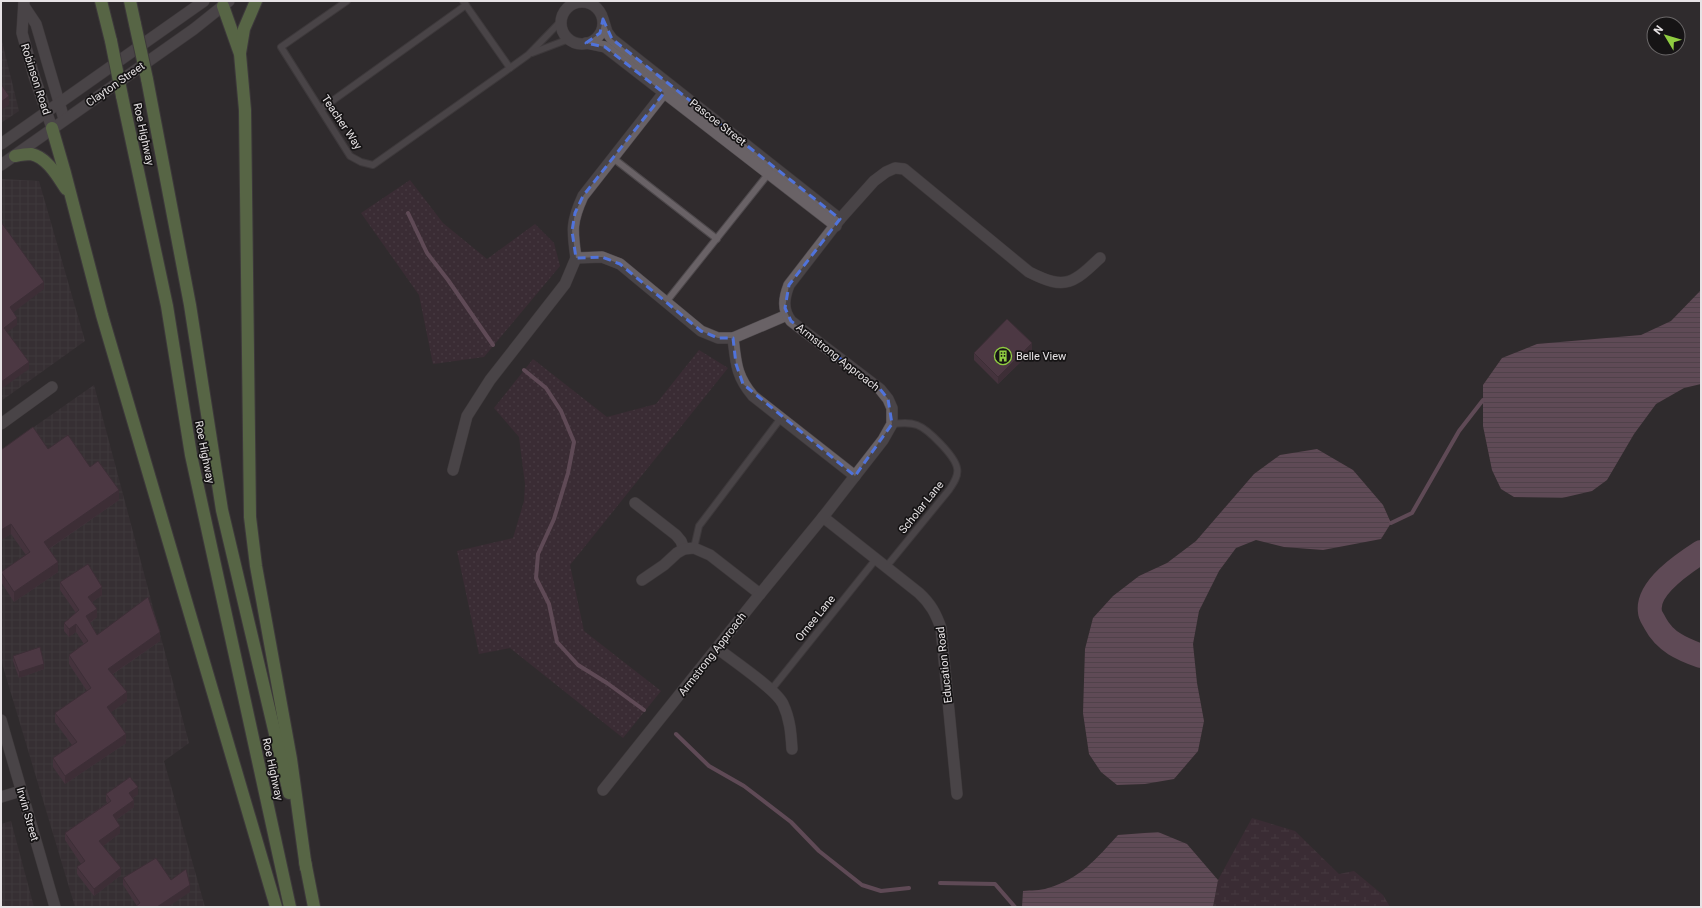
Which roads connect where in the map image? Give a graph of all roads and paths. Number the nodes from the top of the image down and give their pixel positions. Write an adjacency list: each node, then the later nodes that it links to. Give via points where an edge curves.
1 (101, 1): 63 (highway, Roe Highway, bridge, via 167,306 191,455)
2 (130, 1): 60 (highway, Roe Highway, bridge, via 190,305 222,510)
3 (193, 1): 12 (street)
4 (204, 1): 12 (street, Clayton Street)
5 (256, 1): 17 (highway, via 244,29)
6 (347, 1): 22 (lane, Teacher Way, via 281,47)
7 (592, 2): 11 (street); 13 (street)
8 (24, 3): 21 (street, Robinson Road, via 36,24); 23 (street, Robinson Road, via 22,34)
9 (225, 3): 17 (highway); 24 (street, Clayton Street, via 188,33)
10 (464, 3): 19 (lane); 22 (lane)
11 (570, 3): 14 (street)
12 (184, 15): 21 (street, Clayton Street)
13 (603, 19): 16 (street, via 603,26 596,39); 20 (street, Pascoe Street, via 612,39)
14 (561, 22): 15 (street, via 564,34); 18 (lane, Teacher Way)
15 (569, 39): 16 (street); 18 (lane)
16 (586, 43): 20 (street, Pascoe Street, via 605,47)
17 (240, 54): 60 (highway, via 246,110 250,517 256,566 291,759)
18 (528, 55): 19 (lane, Teacher Way)
19 (510, 68): 22 (lane, Teacher Way, via 373,165 350,156)
20 (667, 89): 28 (street); 30 (street, Pascoe Street); 32 (street, Pascoe Street)
21 (59, 102): 23 (street, Clayton Street); 24 (street, Robinson Road)
22 (321, 109)
23 (46, 111): 25 (street, Robinson Road); 26 (street, Clayton Street)
24 (64, 119): 25 (street, Clayton Street)
25 (52, 128): 27 (street, Clayton Street); 31 (highway)
26 (1, 144)
27 (15, 156): 29 (street, Clayton Street); 31 (highway, via 31,154 40,158 54,170)
28 (613, 158): 33 (lane); 34 (street, via 583,196 575,213 572,231)
29 (1, 165)
30 (768, 173): 32 (street, Pascoe Street); 33 (lane)
31 (72, 196): 62 (highway, via 102,315)
32 (838, 222): 35 (street, Armstrong Approach, via 874,181 895,168 904,169 1029,272 1045,281 1062,282 1076,279); 37 (street, Armstrong Approach, via 788,285 784,295)
33 (717, 239): 36 (lane)
34 (576, 258): 36 (street, via 602,257 620,264); 43 (street, via 565,284 490,380 467,416)
35 (1100, 258)
36 (666, 302): 38 (street, via 701,331 718,338)
37 (787, 315): 38 (street); 42 (street, Armstrong Approach, via 790,321 880,389 892,408)
38 (733, 338): 40 (street, via 736,364 743,384 753,396)
39 (52, 388): 41 (street)
40 (781, 418): 44 (street); 47 (lane, via 699,526)
41 (1, 424)
42 (892, 424): 44 (street, Armstrong Approach); 49 (lane, Scholar Lane, via 904,423 922,428 947,450 958,468 956,480 949,490)
43 (453, 470)
44 (855, 476): 46 (street, Armstrong Approach)
45 (635, 503): 47 (street)
46 (823, 517): 48 (street, Education Road); 51 (street, Armstrong Approach)
47 (689, 549): 50 (street, via 677,553); 51 (street, via 710,555)
48 (876, 559): 49 (street, Education Road); 53 (lane, Ornee Lane)
49 (886, 567): 58 (street, Education Road, via 926,599 932,606 941,628)
50 (642, 580)
51 (760, 594): 52 (street, Armstrong Approach)
52 (717, 648): 53 (street); 56 (street, Armstrong Approach)
53 (771, 690): 55 (street, via 783,703 788,717)
54 (1, 720): 57 (street, Irwin Street)
55 (792, 749)
56 (603, 790)
57 (21, 791): 59 (street); 61 (street, Irwin Street)
58 (957, 794)
59 (1, 797)
60 (306, 868): 64 (highway, Roe Highway)
61 (55, 907)
62 (276, 907)
63 (290, 907)
64 (314, 907)

